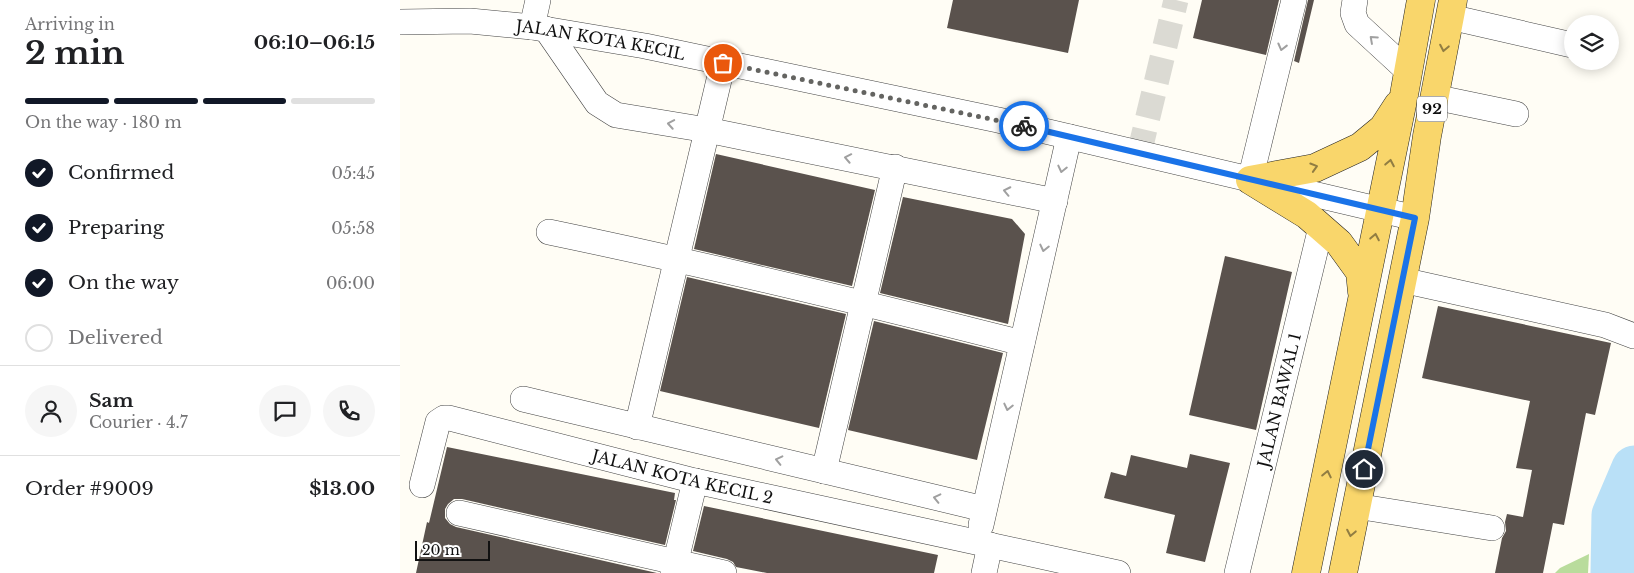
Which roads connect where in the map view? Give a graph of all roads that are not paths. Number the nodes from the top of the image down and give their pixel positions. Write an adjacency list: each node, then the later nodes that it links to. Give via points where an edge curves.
1 (538, 0): 7 (street)
2 (1294, 0): 16 (street, one-way to 16)
3 (1355, 0): 10 (street, one-way to 3, via 1357,24 1353,13)
4 (1421, 0): 10 (main road, 92)
5 (1451, 8): 8 (street); 11 (main road, 92, one-way to 11)
6 (400, 22): 7 (street, JALAN KOTA KECIL, via 470,21)
7 (539, 28): 9 (street, JALAN KOTA KECIL); 13 (street, one-way to 7, via 616,115 597,103)
8 (1564, 43)
9 (723, 63): 13 (street); 14 (street, JALAN KOTA KECIL)
10 (1406, 83): 16 (main road, one-way to 10, via 1315,168 1360,147 1383,128); 18 (main road, 92, one-way to 10)
11 (1434, 97): 12 (street); 19 (main road, 92)
12 (1516, 114)
13 (707, 130): 15 (street, one-way to 13); 22 (street)
14 (1069, 137): 16 (street, JALAN KOTA KECIL); 17 (street, one-way to 17)
15 (895, 167): 17 (street, one-way to 15); 25 (street)
16 (1250, 180): 18 (street, JALAN KOTA KECIL); 20 (main road)
17 (1054, 201): 27 (street, one-way to 27)
18 (1380, 211): 19 (street, JALAN KOTA KECIL); 24 (main road, 92, one-way to 18)
19 (1415, 218): 23 (main road, 92)
20 (1321, 227): 24 (main road, via 1339,243 1360,272); 42 (street, JALAN BAWAL 1)
21 (549, 232): 22 (street)
22 (676, 259): 25 (street); 29 (street)
23 (1402, 280): 26 (street, via 1605,325); 33 (main road, 92)
24 (1363, 298): 43 (main road, 92, one-way to 24)
25 (863, 302): 27 (street); 30 (street)
26 (1634, 336)
27 (1022, 343): 34 (street, one-way to 34)
28 (524, 399): 29 (street)
29 (637, 427): 30 (street, one-way to 29)
30 (824, 471): 34 (street, one-way to 30)
31 (695, 481): 32 (street, JALAN KOTA KECIL 2, via 444,418 438,422); 37 (street, JALAN KOTA KECIL 2); 38 (street)
32 (422, 485)
33 (1356, 506): 36 (street); 44 (main road, 92, one-way to 44)
34 (984, 509): 37 (street)
35 (460, 512): 38 (street)
36 (1492, 528)
37 (984, 543): 39 (street, JALAN KOTA KECIL 2); 41 (street)
38 (675, 568): 40 (street)
39 (1104, 571)
40 (724, 573)
41 (984, 573)
42 (1237, 573)
43 (1306, 573)
44 (1343, 573)

